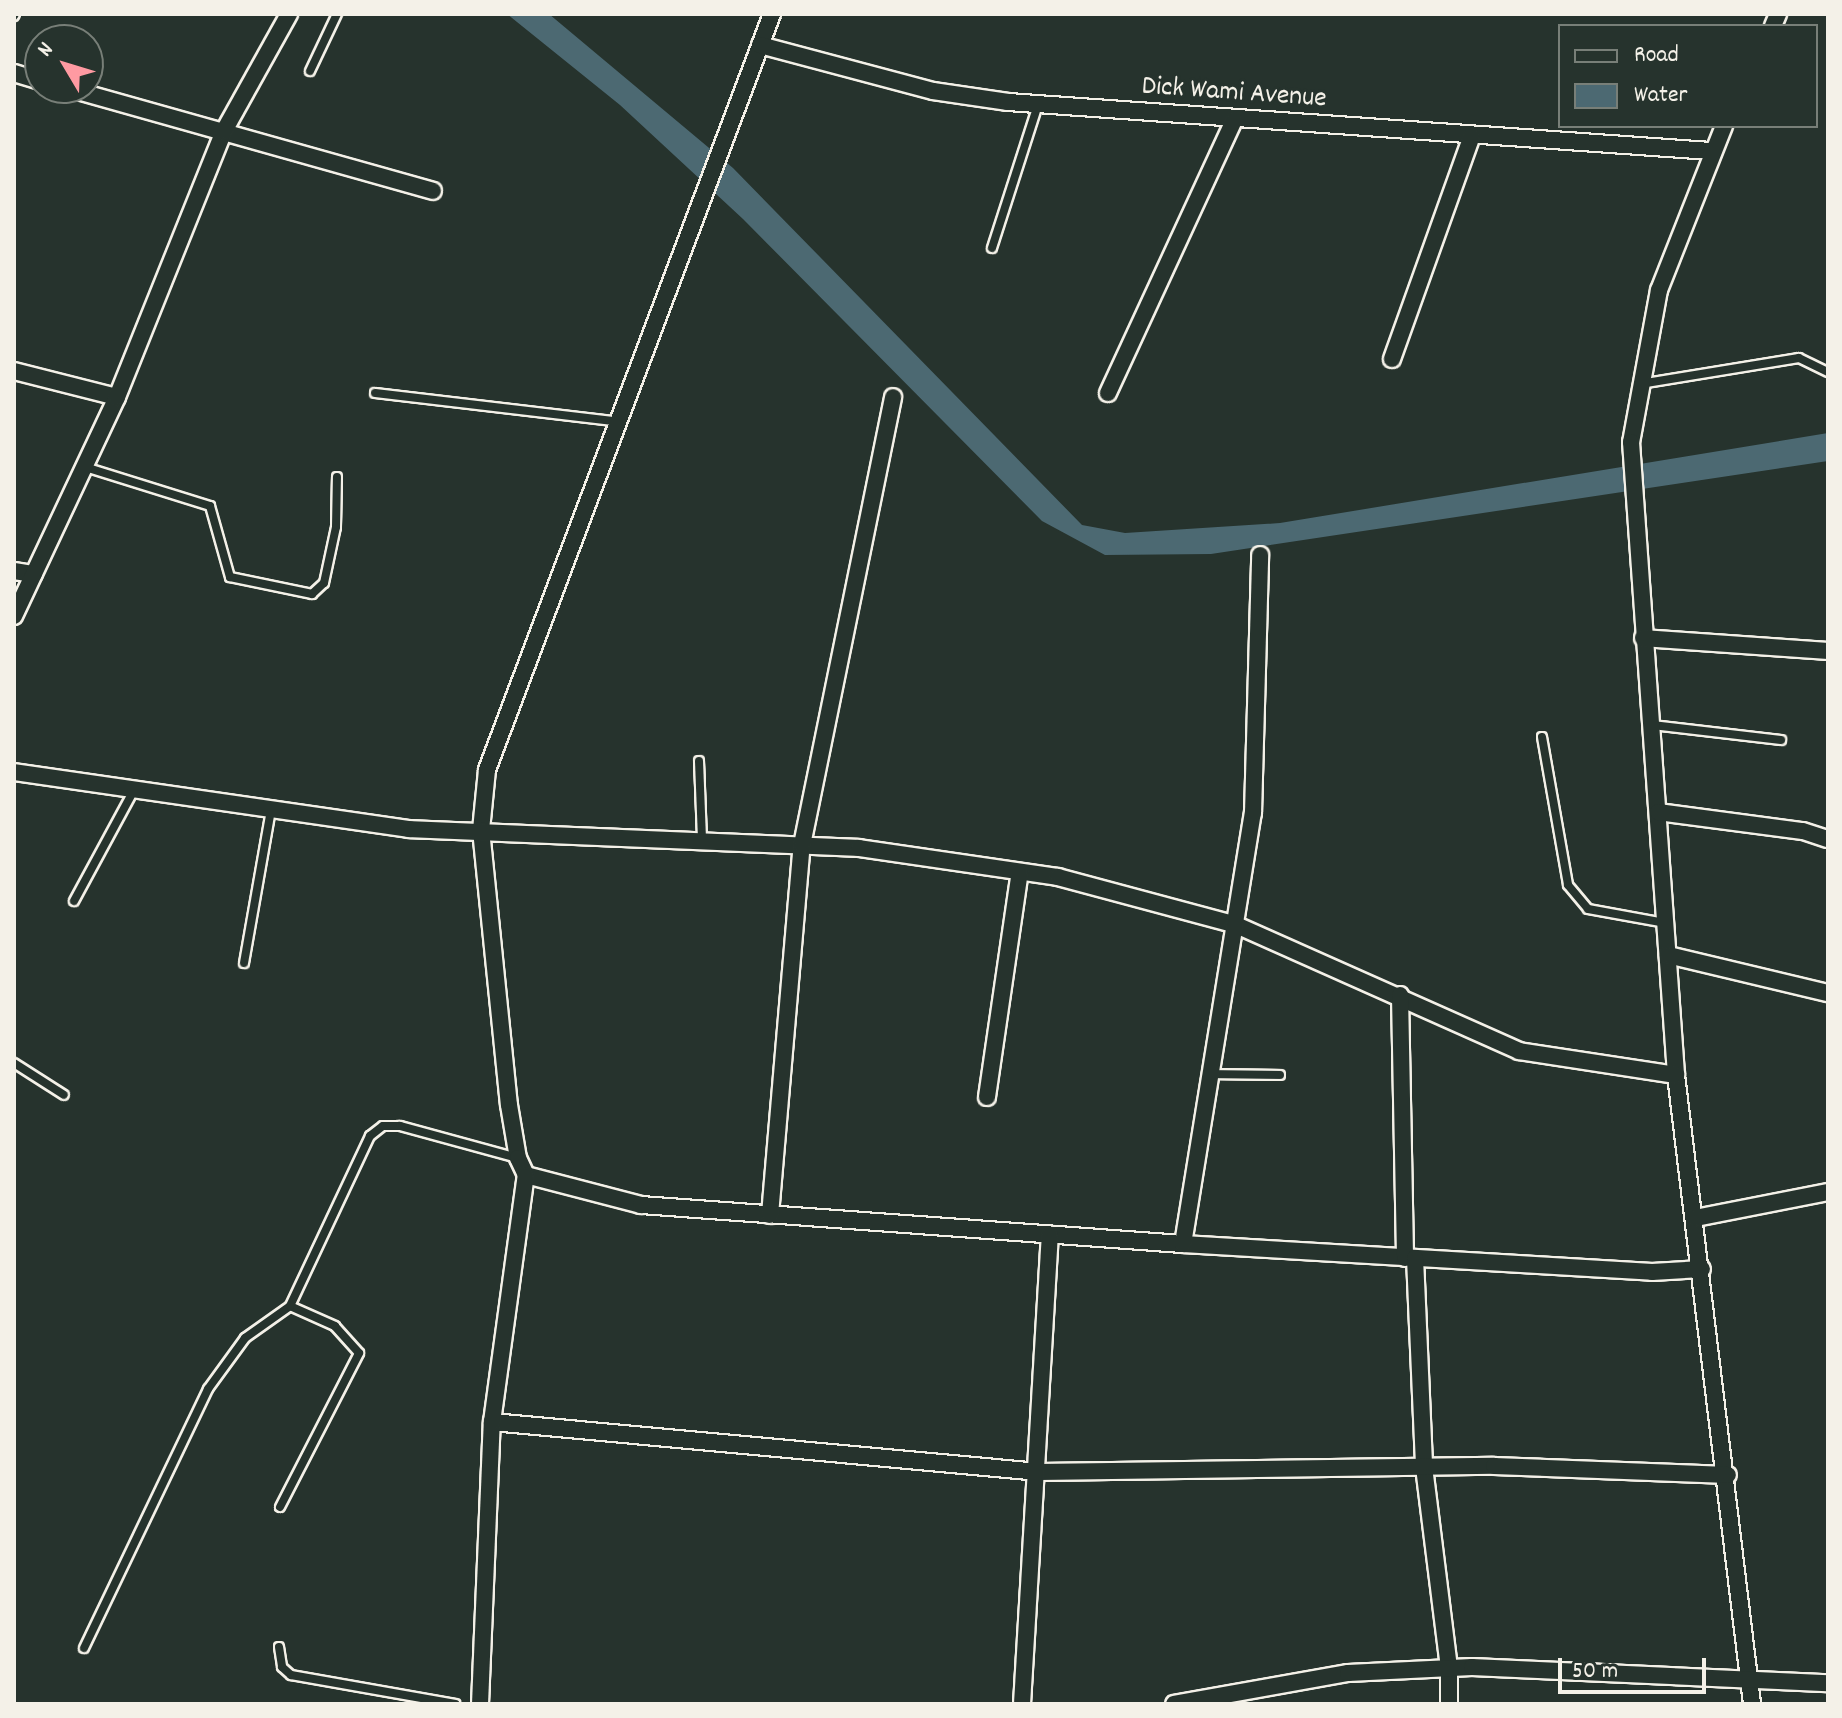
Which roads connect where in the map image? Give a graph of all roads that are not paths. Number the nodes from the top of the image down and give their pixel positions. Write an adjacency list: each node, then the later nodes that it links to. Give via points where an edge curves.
1 (289, 14): 10 (street)
2 (337, 14): 5 (lane)
3 (772, 14): 4 (street)
4 (760, 45): 7 (street, Dick Wami Avenue, via 933,91); 23 (street)
5 (310, 71)
6 (104, 98): 10 (street)
7 (1038, 105): 8 (street, Dick Wami Avenue); 14 (lane)
8 (1234, 120): 11 (street, Dick Wami Avenue); 20 (street)
9 (1723, 128): 12 (street)
10 (224, 131): 13 (street); 21 (street)
11 (1472, 136): 12 (street, Dick Wami Avenue); 15 (street)
12 (1711, 151): 18 (street, via 1659,290)
13 (433, 191)
14 (992, 248)
15 (1392, 359)
16 (14, 371): 21 (street)
17 (1828, 372): 18 (lane, via 1799,358)
18 (1639, 385): 30 (street, via 1631,442)
19 (375, 393): 23 (lane)
20 (1108, 393)
21 (117, 397): 24 (street)
22 (893, 397): 43 (street)
23 (615, 421): 40 (street, via 487,770)
24 (85, 467): 25 (lane, via 210,506 230,577 312,594 324,583 336,527); 28 (street)
25 (337, 477)
26 (1260, 555): 47 (street, via 1253,813)
27 (14, 571): 28 (street)
28 (34, 574): 29 (street)
29 (14, 616)
30 (1643, 638): 31 (street); 32 (street)
31 (1828, 651)
32 (1651, 725): 34 (lane); 39 (street)
33 (1542, 737): 46 (lane, via 1568,885 1588,909)
34 (1781, 740)
35 (699, 761): 41 (lane)
36 (14, 772): 37 (street)
37 (134, 790): 38 (street); 45 (lane)
38 (271, 810): 40 (street, via 409,829); 49 (lane)
39 (1658, 812): 42 (street); 46 (street)
40 (481, 830): 41 (street); 58 (street)
41 (702, 839): 43 (street)
42 (1828, 839)
43 (802, 845): 44 (street); 61 (street)
44 (1020, 872): 47 (street); 57 (street)
45 (74, 901)
46 (1665, 923): 48 (street)
47 (1234, 924): 51 (street); 53 (street)
48 (1668, 955): 50 (street); 55 (street)
49 (244, 963)
50 (1828, 993)
51 (1400, 995): 55 (street, via 1519,1051); 65 (street)
52 (14, 1063): 56 (lane)
53 (1207, 1074): 54 (lane); 64 (street)
54 (1280, 1075)
55 (1676, 1075): 62 (street)
56 (64, 1095)
57 (987, 1097)
58 (518, 1158): 59 (street); 67 (lane, via 383,1126 370,1136)
59 (526, 1175): 61 (street, via 641,1205); 68 (street)
60 (1828, 1192): 62 (street)
61 (770, 1215): 63 (street)
62 (1695, 1218): 66 (street)
63 (1050, 1235): 64 (street); 70 (street)
64 (1183, 1244): 65 (street)
65 (1410, 1258): 66 (street, via 1652,1272); 69 (street)
66 (1702, 1269): 71 (street)
67 (290, 1306): 72 (lane, via 335,1326 359,1353); 74 (lane, via 245,1338 208,1389)
68 (492, 1422): 70 (street); 79 (street)
69 (1424, 1467): 70 (street); 71 (street); 75 (street)
70 (1039, 1472): 80 (street, via 1027,1557)
71 (1728, 1475): 76 (street)
72 (280, 1507)
73 (279, 1647): 78 (lane, via 282,1667 291,1675)
74 (84, 1648)
75 (1449, 1668): 76 (street); 81 (street, via 1348,1673); 82 (street)
76 (1750, 1681): 77 (street); 83 (street)
77 (1828, 1683)
78 (455, 1704)
79 (480, 1704)
80 (1022, 1704)
81 (1174, 1704)
82 (1449, 1704)
83 (1752, 1704)

